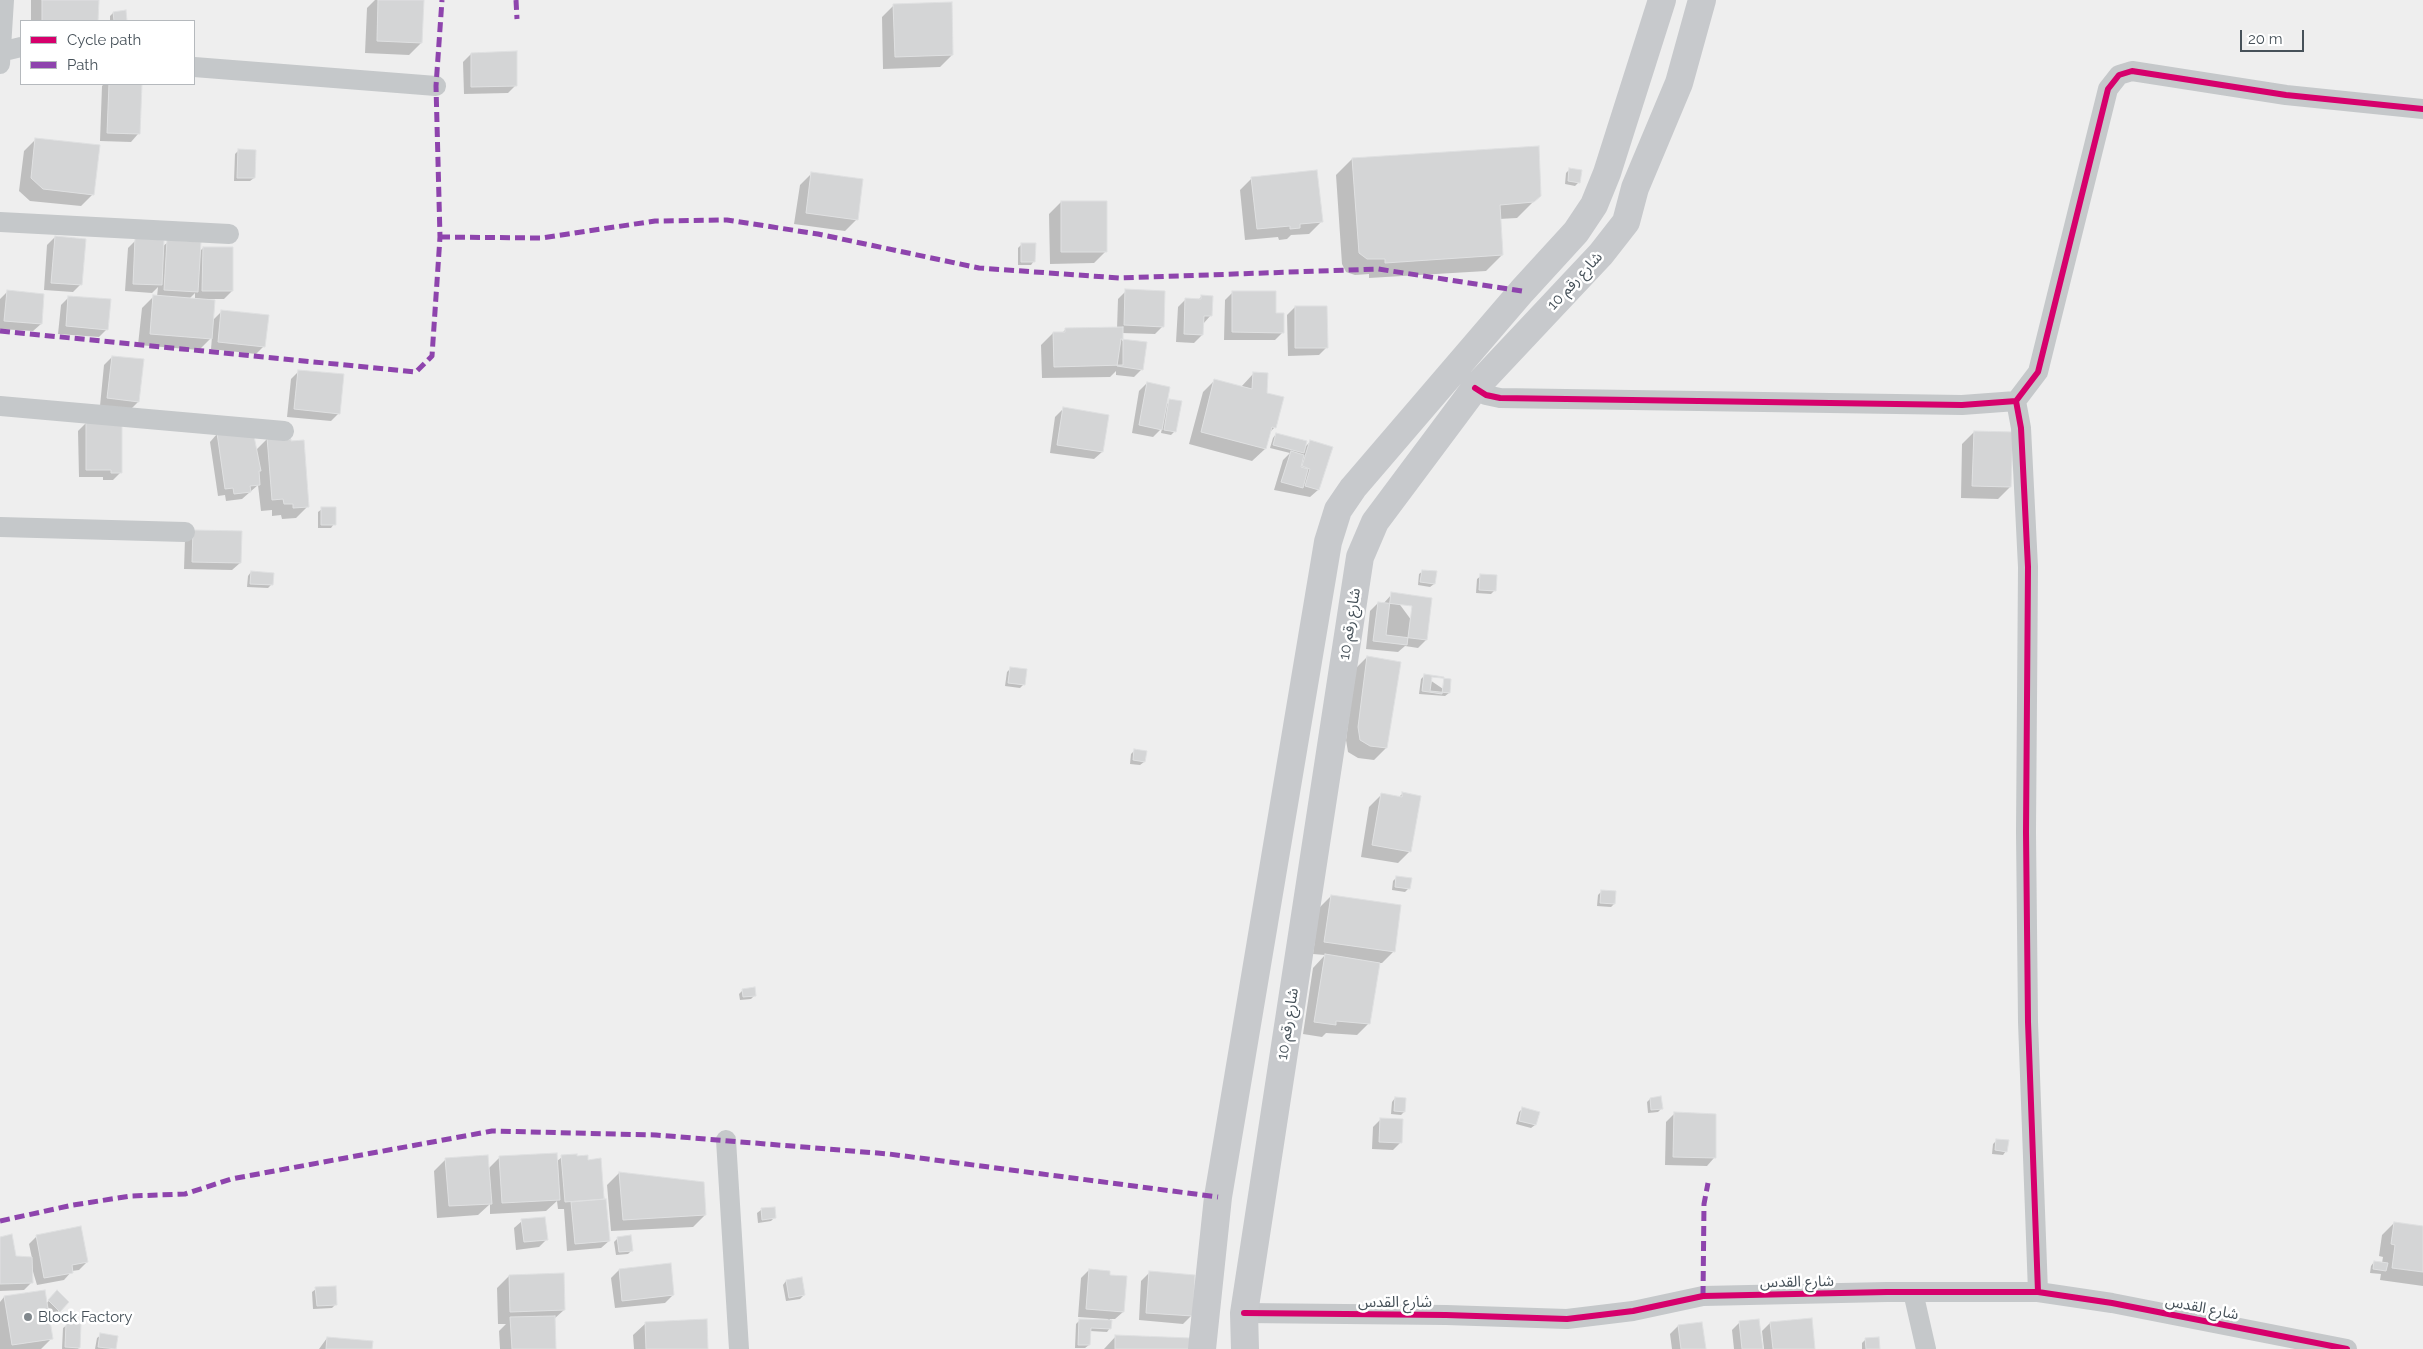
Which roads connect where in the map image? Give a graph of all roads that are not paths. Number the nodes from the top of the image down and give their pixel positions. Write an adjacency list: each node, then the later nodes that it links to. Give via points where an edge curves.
1 (4, 0): 4 (street)
2 (1662, 0): 21 (main road, via 1594,205 1576,232 1353,488 1338,510 1328,542 1218,1197)
3 (1702, 0): 10 (main road, شارع رقم 10, via 1678,83 1635,188 1626,222 1601,254)
4 (6, 53)
5 (195, 67): 6 (street)
6 (436, 86)
7 (2423, 110): 11 (street, via 2286,95 2132,71 2119,75 2108,89 2038,372)
8 (0, 222): 9 (street)
9 (229, 234)
10 (1475, 388): 11 (street, via 1500,398 1962,405); 19 (main road, شارع رقم 10, via 1375,522 1360,557)
11 (2016, 400): 18 (street, via 2021,428 2028,567 2028,1022)
12 (0, 406): 13 (street)
13 (284, 432)
14 (0, 527): 15 (street)
15 (185, 532)
16 (726, 1140): 20 (street)
17 (1913, 1292): 18 (street, شارع القدس); 19 (street, شارع القدس, via 1704,1296 1633,1311 1566,1319); 23 (street)
18 (2038, 1292): 24 (street, شارع القدس)
19 (1244, 1313): 22 (main road, شارع رقم 10)
20 (739, 1349)
21 (1202, 1349)
22 (1245, 1349)
23 (1926, 1349)
24 (2347, 1349)

